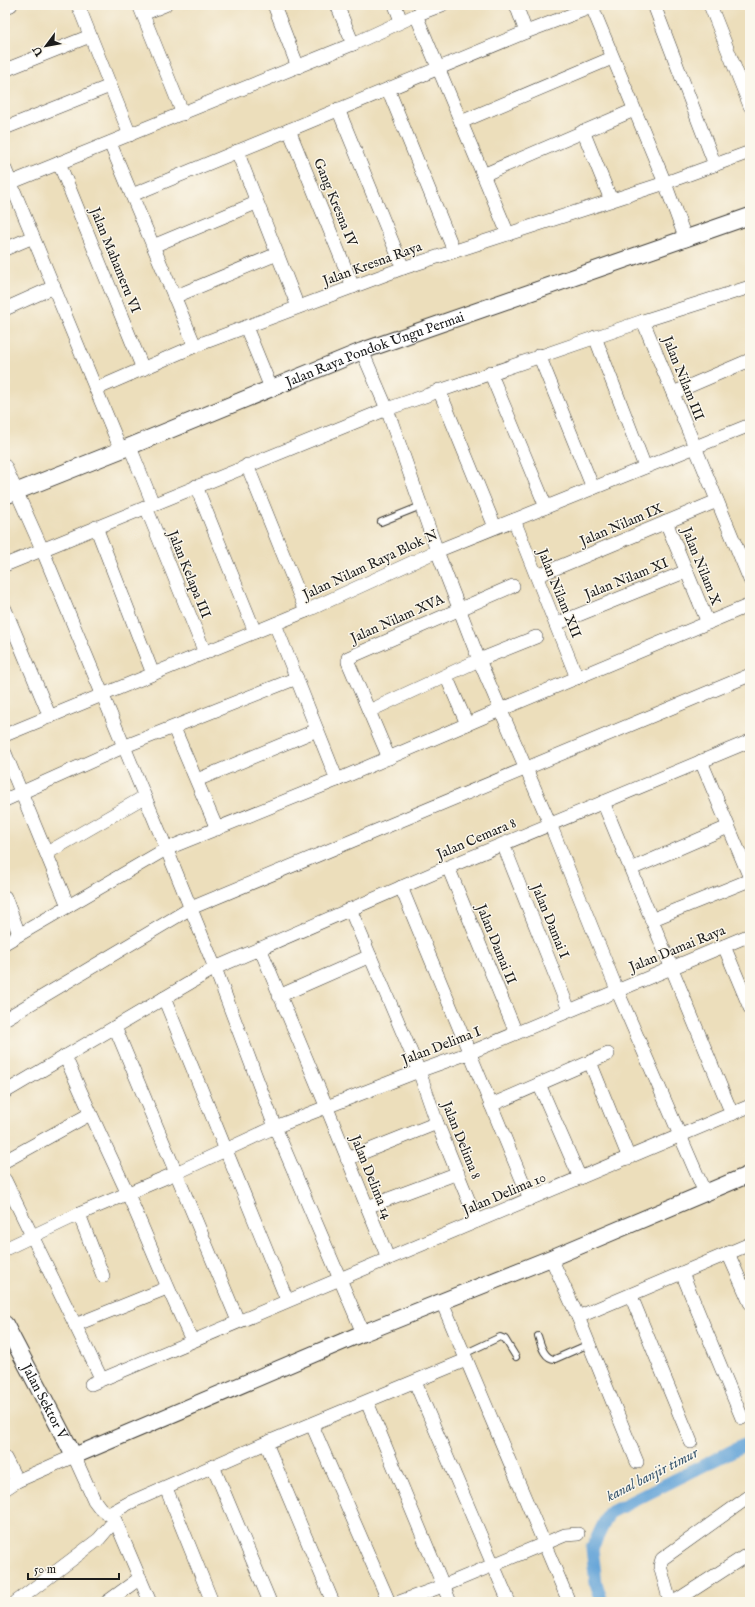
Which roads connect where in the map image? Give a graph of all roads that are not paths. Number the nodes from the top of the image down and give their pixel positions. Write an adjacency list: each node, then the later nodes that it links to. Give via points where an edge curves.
1 (11, 5): 12 (street)
2 (78, 5): 17 (street)
3 (165, 5): 13 (street)
4 (274, 5): 20 (street)
5 (337, 5): 18 (street)
6 (395, 5): 15 (street)
7 (442, 5): 14 (street)
8 (516, 5): 16 (street)
9 (654, 5): 38 (street)
10 (710, 5): 25 (street)
11 (594, 6): 16 (street); 19 (street)
12 (5, 8)
13 (141, 10): 28 (street)
14 (416, 15): 15 (street); 21 (street)
15 (401, 21): 18 (street)
16 (526, 32): 21 (street)
17 (90, 36): 22 (street); 23 (street)
18 (352, 44): 20 (street)
19 (612, 58): 27 (street); 29 (street)
20 (298, 67): 28 (street)
21 (438, 68): 24 (street); 29 (street)
22 (5, 70)
23 (110, 86): 30 (street); 33 (street)
24 (388, 89): 26 (street); 52 (street)
25 (750, 106)
26 (338, 110): 31 (street); 54 (street)
27 (634, 110): 32 (street); 41 (street)
28 (183, 114): 33 (street)
29 (461, 122): 40 (street)
30 (5, 128)
31 (289, 130): 35 (street); 56 (street, Gang Kresna IV)
32 (583, 132): 40 (street); 44 (street)
33 (130, 135): 34 (street)
34 (110, 143): 37 (street); 43 (street)
35 (237, 151): 43 (street); 45 (street)
36 (750, 152): 38 (street, Jalan Kresna Raya)
37 (59, 163): 42 (street); 68 (street, Jalan Mahameru VI)
38 (715, 164): 41 (street, Jalan Kresna Raya)
39 (5, 170): 42 (street, Jalan Kelapa III)
40 (483, 175): 47 (street)
41 (665, 183): 44 (street, Jalan Kresna Raya); 49 (street)
42 (8, 184): 48 (street, Jalan Kelapa III)
43 (132, 195): 50 (street)
44 (611, 200): 47 (street, Jalan Kresna Raya)
45 (256, 203): 50 (street); 53 (street)
46 (750, 216): 49 (street, Jalan Raya Pondok Ungu Permai)
47 (508, 234): 52 (street, Jalan Kresna Raya)
48 (33, 237): 51 (street); 55 (street, Jalan Kelapa III)
49 (686, 240): 65 (street, Jalan Raya Pondok Ungu Permai)
50 (153, 246): 58 (street)
51 (5, 249)
52 (454, 251): 54 (street, Jalan Kresna Raya)
53 (278, 254): 58 (street); 59 (street)
54 (403, 268): 56 (street, Jalan Kresna Raya)
55 (54, 287): 60 (street); 71 (street, Jalan Kelapa III)
56 (353, 287): 59 (street, Jalan Kresna Raya)
57 (750, 287): 61 (street)
58 (174, 297): 64 (street)
59 (298, 307): 62 (street, Jalan Kresna Raya)
60 (5, 309)
61 (643, 321): 63 (street); 73 (street, Jalan Nilam III)
62 (246, 327): 64 (street, Jalan Kresna Raya); 70 (street)
63 (595, 337): 66 (street); 80 (street)
64 (195, 346): 68 (street, Jalan Kresna Raya)
65 (362, 351): 70 (street, Jalan Raya Pondok Ungu Permai); 74 (street)
66 (539, 355): 69 (street); 82 (street)
67 (750, 360): 73 (street)
68 (143, 369): 71 (street, Jalan Kresna Raya)
69 (490, 372): 72 (street); 87 (street)
70 (271, 388): 77 (street, Jalan Raya Pondok Ungu Permai)
71 (96, 389): 77 (street, Jalan Kelapa III)
72 (440, 390): 74 (street); 92 (street)
73 (673, 393): 76 (street, Jalan Nilam III)
74 (387, 409): 78 (street); 86 (street)
75 (749, 427): 76 (street, Jalan Nilam Raya Blok N)
76 (695, 447): 80 (street, Jalan Nilam Raya Blok N); 84 (street, Jalan Nilam III)
77 (126, 448): 83 (street, Jalan Raya Pondok Ungu Permai); 85 (street, Jalan Kelapa III)
78 (247, 465): 81 (street); 103 (street)
79 (5, 466): 83 (street)
80 (645, 467): 82 (street, Jalan Nilam Raya Blok N)
81 (196, 486): 85 (street); 107 (street)
82 (593, 488): 87 (street, Jalan Nilam Raya Blok N)
83 (10, 493): 93 (street)
84 (717, 500): 90 (street, Jalan Nilam IX); 98 (street, Jalan Nilam III)
85 (149, 505): 91 (street); 109 (street, Jalan Kelapa III)
86 (421, 506): 89 (lane); 94 (street)
87 (546, 507): 88 (street, Jalan Nilam Raya Blok N)
88 (514, 520): 92 (street, Jalan Nilam Raya Blok N); 97 (street, Jalan Nilam XII)
89 (381, 522)
90 (666, 522): 96 (street, Jalan Nilam X); 97 (street, Jalan Nilam IX)
91 (96, 527): 93 (street); 111 (street)
92 (495, 527): 94 (street, Jalan Nilam Raya Blok N)
93 (42, 549): 95 (street); 116 (street)
94 (437, 551): 102 (street); 103 (street, Jalan Nilam Raya Blok N)
95 (5, 564)
96 (687, 571): 104 (street, Jalan Nilam X); 106 (street, Jalan Nilam XI)
97 (537, 576): 106 (street, Jalan Nilam XII)
98 (750, 580)
99 (513, 586): 102 (street, Jalan Nilam XVA)
100 (750, 605): 104 (street)
101 (5, 609): 119 (street)
102 (459, 609): 110 (street); 118 (street, Jalan Nilam XVA, via 348,658)
103 (306, 611): 105 (street, Jalan Nilam Raya Blok N)
104 (708, 623): 115 (street)
105 (275, 624): 107 (street, Jalan Nilam Raya Blok N); 114 (street)
106 (556, 624): 115 (street, Jalan Nilam XII)
107 (255, 632): 109 (street, Jalan Nilam Raya Blok N)
108 (536, 637): 110 (street)
109 (205, 653): 111 (street, Jalan Nilam Raya Blok N)
110 (479, 660): 113 (street); 117 (street)
111 (153, 674): 116 (street, Jalan Nilam Raya Blok N)
112 (750, 675): 129 (street)
113 (446, 676): 118 (street); 120 (street)
114 (297, 678): 121 (street); 122 (street)
115 (577, 678): 117 (street)
116 (103, 696): 119 (street, Jalan Nilam Raya Blok N); 125 (street)
117 (500, 710): 120 (street); 129 (street)
118 (369, 712): 127 (street)
119 (50, 717): 123 (street, Jalan Nilam Raya Blok N)
120 (467, 724): 127 (street)
121 (174, 728): 125 (street); 130 (street)
122 (317, 730): 130 (street); 131 (street)
123 (5, 735)
124 (750, 741): 128 (street, Jalan Cemara 8)
125 (123, 748): 132 (street); 133 (street)
126 (5, 753): 132 (street)
127 (389, 758): 131 (street)
128 (701, 761): 135 (street, Jalan Cemara 8); 137 (street)
129 (526, 768): 136 (street); 148 (street)
130 (196, 780): 138 (street)
131 (337, 780): 138 (street)
132 (22, 792): 134 (street); 141 (street)
133 (144, 797): 140 (street); 141 (street)
134 (5, 800)
135 (603, 802): 136 (street, Jalan Cemara 8); 143 (street)
136 (550, 824): 139 (street, Jalan Cemara 8); 159 (street)
137 (728, 827): 143 (street); 144 (street)
138 (217, 829): 140 (street)
139 (503, 844): 142 (street, Jalan Cemara 8); 163 (street, Jalan Damai I)
140 (166, 849): 147 (street); 148 (street)
141 (47, 853): 147 (street)
142 (448, 867): 145 (street, Jalan Cemara 8); 166 (street, Jalan Damai II)
143 (631, 869): 150 (street)
144 (750, 879): 150 (street)
145 (402, 887): 149 (street, Jalan Cemara 8); 167 (street)
146 (5, 897): 151 (street)
147 (68, 906): 151 (street)
148 (191, 908): 157 (street); 164 (street)
149 (350, 909): 155 (street, Jalan Cemara 8); 156 (street, Jalan Delima 8)
150 (652, 920): 158 (street)
151 (19, 934): 153 (street)
152 (750, 935): 154 (street, Jalan Damai Raya)
153 (5, 943)
154 (724, 946): 158 (street, Jalan Damai Raya); 162 (street)
155 (260, 948): 157 (street, Jalan Cemara 8); 160 (street, Jalan Delima 14)
156 (370, 956): 160 (street); 171 (street, Jalan Delima 8)
157 (215, 968): 161 (street, Jalan Cemara 8); 180 (street)
158 (671, 968): 159 (street, Jalan Damai Raya); 178 (street)
159 (617, 990): 163 (street, Jalan Delima I); 181 (street)
160 (279, 996): 176 (street, Jalan Delima 14)
161 (164, 998): 165 (street, Jalan Cemara 8); 182 (street)
162 (750, 1008)
163 (569, 1010): 166 (street, Jalan Delima I)
164 (5, 1019)
165 (115, 1027): 169 (street, Jalan Cemara 8); 186 (street)
166 (516, 1033): 167 (street, Jalan Delima I)
167 (470, 1053): 171 (street, Jalan Delima I); 174 (street)
168 (608, 1054): 170 (street)
169 (66, 1056): 173 (street, Jalan Cemara 8); 177 (street)
170 (590, 1062): 172 (street); 183 (street)
171 (419, 1071): 176 (street, Jalan Delima I); 179 (street, Jalan Delima 8)
172 (539, 1084): 174 (street); 189 (street)
173 (5, 1092)
174 (491, 1105): 193 (street)
175 (750, 1106): 178 (street, Jalan Delima 10)
176 (327, 1108): 180 (street, Jalan Delima I); 184 (street, Jalan Delima 14)
177 (90, 1114): 185 (street); 191 (street)
178 (732, 1114): 181 (street, Jalan Delima 10)
179 (437, 1123): 184 (street); 187 (street, Jalan Delima 8)
180 (275, 1127): 182 (street, Jalan Delima I); 205 (street)
181 (679, 1136): 183 (street, Jalan Delima 10); 192 (street)
182 (225, 1150): 186 (street, Jalan Delima I); 208 (street)
183 (629, 1158): 189 (street, Jalan Delima 10)
184 (347, 1159): 194 (street, Jalan Delima 14)
185 (5, 1161)
186 (176, 1173): 191 (street, Jalan Delima I); 212 (street)
187 (458, 1173): 194 (street); 196 (street, Jalan Delima 8)
188 (750, 1174): 192 (street)
189 (580, 1178): 193 (street, Jalan Delima 10)
190 (5, 1180): 197 (street)
191 (127, 1193): 195 (street, Jalan Delima I); 206 (street)
192 (705, 1193): 202 (street)
193 (530, 1199): 196 (street, Jalan Delima 10)
194 (367, 1207): 201 (street, Jalan Delima 14)
195 (79, 1214): 197 (street, Jalan Delima I); 204 (street)
196 (477, 1221): 201 (street, Jalan Delima 10)
197 (32, 1237): 199 (street, Jalan Delima I); 214 (street)
198 (750, 1244): 200 (street)
199 (5, 1249)
200 (728, 1253): 203 (street); 210 (street)
201 (388, 1258): 205 (street, Jalan Delima 10)
202 (551, 1258): 209 (street); 211 (street)
203 (682, 1273): 207 (street); 223 (street)
204 (103, 1276)
205 (341, 1278): 208 (street, Jalan Delima 10); 215 (street)
206 (167, 1288): 214 (street); 217 (street)
207 (631, 1296): 211 (street); 225 (street)
208 (287, 1300): 212 (street, Jalan Delima 10)
209 (442, 1302): 215 (street); 219 (street)
210 (750, 1303)
211 (578, 1317): 218 (street)
212 (238, 1321): 217 (street, Jalan Delima 10)
213 (5, 1324): 227 (street, Jalan Sektor V)
214 (75, 1325): 217 (street, Jalan Delima 10, via 96,1381)
215 (363, 1333): 227 (street)
216 (538, 1336): 218 (lane, via 550,1359)
217 (192, 1340)
218 (589, 1344): 229 (street)
219 (465, 1357): 220 (lane, via 500,1337 505,1339); 221 (street); 237 (street)
220 (516, 1357)
221 (414, 1382): 222 (street); 239 (street)
222 (367, 1402): 224 (street); 241 (street)
223 (742, 1418)
224 (312, 1425): 226 (street); 248 (street)
225 (691, 1442)
226 (266, 1443): 230 (street); 247 (street)
227 (74, 1456): 231 (street); 235 (street, via 94,1500)
228 (5, 1458): 231 (street)
229 (637, 1462)
230 (213, 1466): 233 (street); 246 (street)
231 (17, 1481): 232 (street)
232 (5, 1488)
233 (166, 1488): 235 (street, via 128,1503); 245 (street)
234 (750, 1497): 253 (street, via 661,1560 660,1566)
235 (112, 1517): 240 (street); 242 (street, via 99,1539)
236 (578, 1534): 237 (street, via 565,1535)
237 (545, 1544): 239 (street); 252 (street)
238 (750, 1553): 254 (street)
239 (493, 1565): 241 (street); 251 (street)
240 (140, 1578): 243 (street); 244 (street)
241 (443, 1586): 249 (street); 250 (street)
242 (16, 1602)
243 (107, 1602)
244 (150, 1602)
245 (212, 1602)
246 (270, 1602)
247 (333, 1602)
248 (389, 1602)
249 (399, 1602)
250 (450, 1602)
251 (509, 1602)
252 (569, 1602)
253 (670, 1602)
254 (674, 1602)

